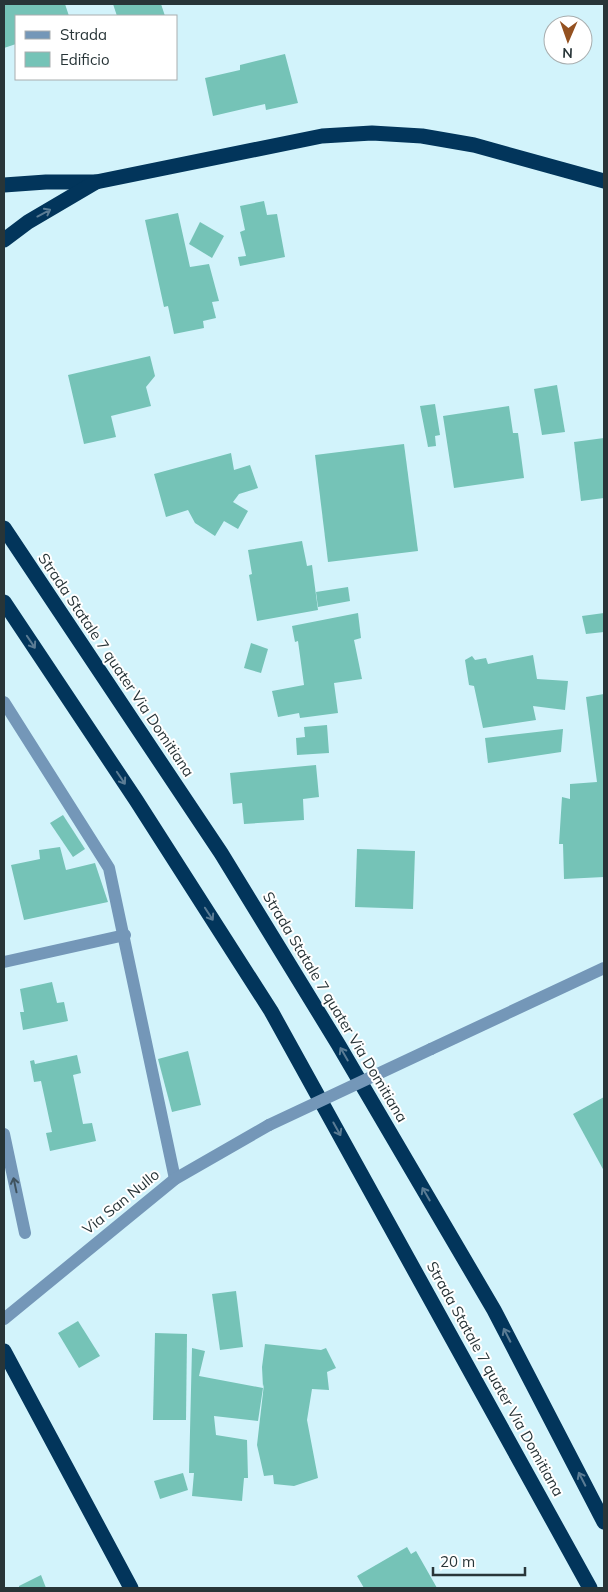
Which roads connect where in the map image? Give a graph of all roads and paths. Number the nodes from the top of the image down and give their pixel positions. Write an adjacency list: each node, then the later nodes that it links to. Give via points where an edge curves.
1 (604, 181): 2 (highway, via 474,145 422,136 372,133 322,136)
2 (96, 182): 3 (highway); 4 (highway, one-way to 2)
3 (4, 185)
4 (4, 240)
5 (4, 528): 16 (highway, Strada Statale 7 quater Via Domitiana, one-way to 5, via 494,1310 333,1036 221,853)
6 (4, 602): 18 (highway, Strada Statale 7 quater Via Domitiana, one-way to 18, via 136,800 271,1012)
7 (4, 702): 8 (street, via 109,868)
8 (125, 935): 9 (street); 12 (street)
9 (4, 962)
10 (604, 968): 12 (street, Via San Nullo, bridge, via 269,1125)
11 (4, 1134): 13 (street, one-way to 11)
12 (176, 1179): 14 (street, Via San Nullo)
13 (25, 1233)
14 (4, 1319)
15 (4, 1351): 17 (highway)
16 (604, 1522)
17 (132, 1588)
18 (590, 1588)

